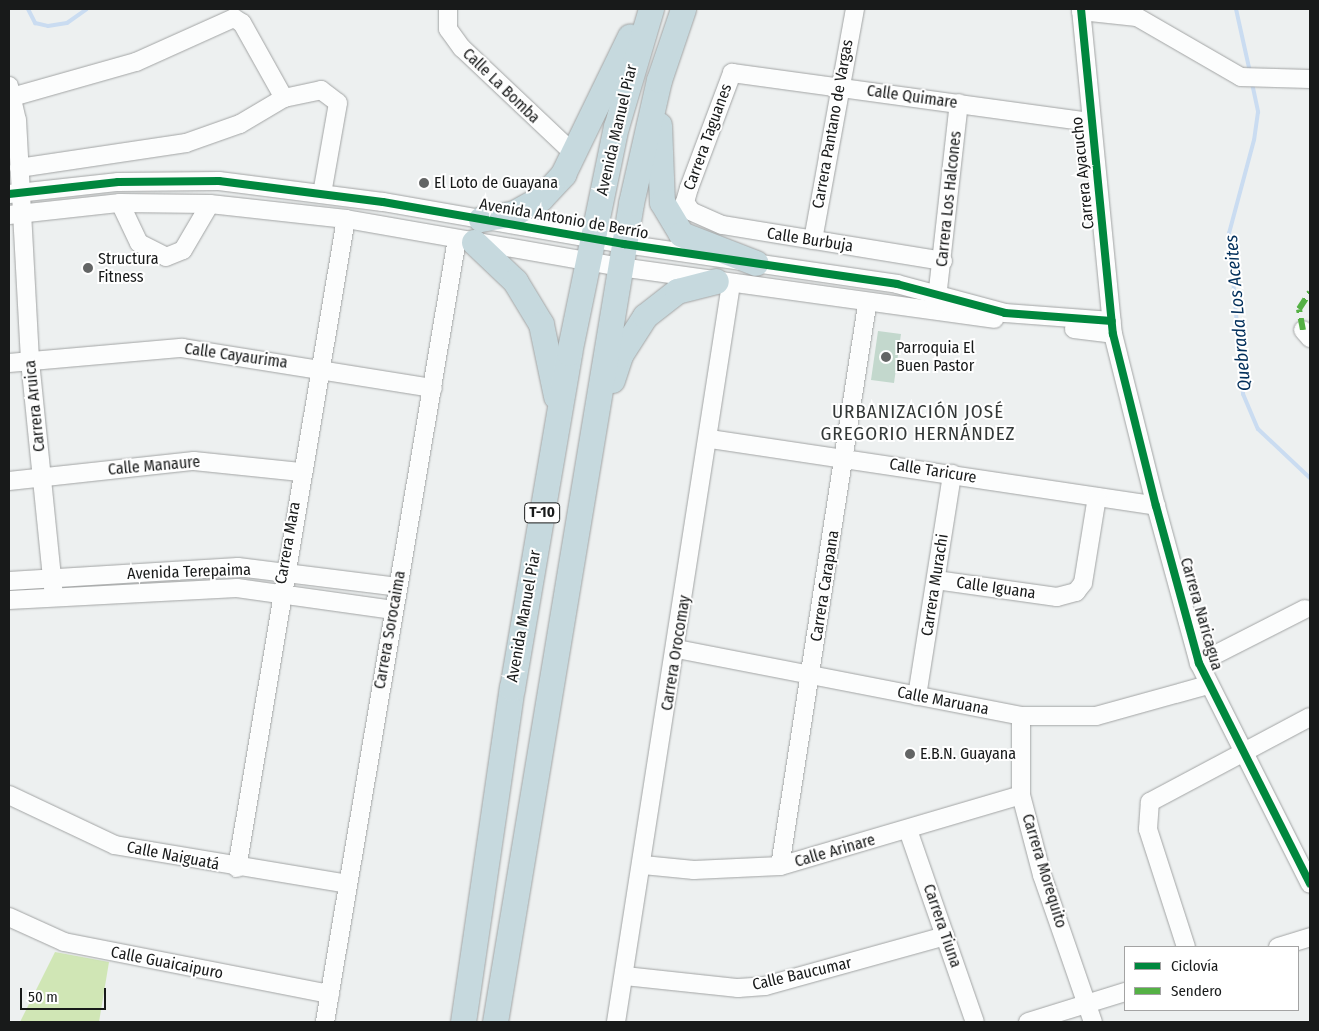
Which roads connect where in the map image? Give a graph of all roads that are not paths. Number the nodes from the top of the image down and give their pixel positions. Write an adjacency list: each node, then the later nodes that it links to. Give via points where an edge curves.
1 (448, 9): 14 (street, Calle La Bomba, via 448,29 462,48)
2 (683, 9): 8 (highway, Avenida Manuel Piar / T-10)
3 (855, 9): 9 (street, Carrera Pantano de Vargas)
4 (1081, 10): 7 (street, via 1137,17 1241,77); 13 (street, Carrera Ayacucho)
5 (650, 11): 14 (highway, via 618,55); 25 (highway, Avenida Manuel Piar / T-10, via 616,127)
6 (732, 73): 9 (street, Calle Quimare); 18 (street, Carrera Taguanes)
7 (1310, 79)
8 (659, 80): 26 (highway, Avenida Manuel Piar / T-10); 28 (highway, via 662,202 681,234)
9 (838, 86): 12 (street, Calle Quimare); 24 (street, Carrera Pantano de Vargas)
10 (11, 92): 11 (street, via 136,62 234,18 242,23); 15 (street, Carrera Aruica)
11 (284, 98): 15 (street, via 240,124 186,143); 17 (street, via 321,90 338,103)
12 (959, 103): 13 (street, Calle Quimare); 27 (street, Carrera Los Halcones)
13 (1092, 122): 33 (street, Carrera Ayacucho)
14 (574, 154): 23 (highway, via 541,198)
15 (19, 168): 16 (street, Carrera Aruica)
16 (14, 194): 17 (street, Avenida Antonio de Berrío, via 118,182 219,181); 21 (street, Carrera Aruica)
17 (322, 194): 23 (street, Avenida Antonio de Berrío)
18 (686, 202): 24 (street, Calle Burbuja, via 692,211 722,225)
19 (120, 203): 20 (street, Avenida Antonio de Berrío); 20 (street, via 139,243 166,257 183,250); 21 (street, Avenida Antonio de Berrío)
20 (210, 204): 22 (street, Avenida Antonio de Berrío)
21 (14, 215): 34 (street, Carrera Aruica)
22 (346, 220): 23 (street, Avenida Antonio de Berrío); 36 (street, Carrera Mara)
23 (471, 233): 25 (street, Avenida Antonio de Berrío); 25 (street, Avenida Antonio de Berrío); 37 (street, Carrera Sorocaima); 38 (highway, via 515,280 541,324)
24 (813, 240): 27 (street, Calle Burbuja)
25 (590, 250): 26 (street, Avenida Antonio de Berrío); 26 (street, Avenida Antonio de Berrío); 38 (highway, Avenida Manuel Piar / T-10)
26 (622, 255): 28 (street, Avenida Antonio de Berrío); 29 (street, Avenida Antonio de Berrío); 40 (highway, Avenida Manuel Piar / T-10)
27 (943, 261): 30 (street, Carrera Los Halcones)
28 (756, 263): 30 (street, Avenida Antonio de Berrío, via 898,284)
29 (724, 283): 31 (street, Avenida Antonio de Berrío); 39 (street, Carrera Orocomay); 40 (highway, via 677,291 645,316 620,355)
30 (938, 295): 32 (street, Carrera Los Halcones); 33 (street, Avenida Antonio de Berrío, via 1005,313)
31 (867, 305): 32 (street, Avenida Antonio de Berrío); 41 (street, Carrera Carapana)
32 (935, 312): 33 (street, Avenida Antonio de Berrío)
33 (1112, 328): 47 (street, Carrera Naricagua)
34 (30, 361): 35 (street, Calle Cayaurima); 36 (street, Calle Cayaurima, via 182,348); 44 (street, Carrera Aruica)
35 (9, 364)
36 (318, 368): 37 (street, Calle Cayaurima); 42 (street, Carrera Mara)
37 (433, 388): 52 (street, Carrera Sorocaima)
38 (558, 413): 84 (highway, Avenida Manuel Piar / T-10, via 510,698)
39 (710, 438): 41 (street, Calle Taricure); 58 (street, Carrera Orocomay)
40 (592, 439): 85 (highway, Avenida Manuel Piar / T-10)
41 (845, 457): 43 (street, Calle Taricure); 60 (street, Carrera Carapana)
42 (300, 472): 44 (street, Calle Manaure, via 194,461); 48 (street, Carrera Mara)
43 (952, 474): 46 (street, Calle Taricure); 50 (street, Carrera Murachi)
44 (42, 478): 45 (street, Calle Manaure); 49 (street, Carrera Aruica)
45 (9, 481)
46 (1097, 497): 47 (street, Calle Taricure); 50 (street, Calle Iguana, via 1083,583 1076,592 1057,597)
47 (1156, 506): 59 (street, Carrera Naricagua)
48 (285, 571): 49 (street, Avenida Terepaima, via 238,568); 52 (street, Avenida Terepaima); 53 (street, Carrera Mara)
49 (54, 577): 51 (street, Avenida Terepaima); 54 (street, Carrera Aruica)
50 (936, 580): 62 (street, Carrera Murachi)
51 (9, 582)
52 (398, 587): 57 (street, Carrera Sorocaima)
53 (280, 591): 54 (street, Avenida Terepaima, via 227,588); 57 (street, Avenida Terepaima); 71 (street, Carrera Mara)
54 (54, 597): 55 (street, Avenida Terepaima)
55 (9, 600)
56 (1305, 609): 59 (street)
57 (393, 610): 72 (street, Carrera Sorocaima)
58 (677, 649): 60 (street, Calle Maruana); 69 (street, Carrera Orocomay)
59 (1199, 663): 61 (street, Carrera Naricagua)
60 (810, 676): 62 (street, Calle Maruana); 70 (street, Carrera Carapana)
61 (1208, 685): 63 (street, Calle Maruana, via 1096,716); 65 (street, Carrera Naricagua)
62 (917, 696): 63 (street, Calle Maruana)
63 (1021, 716): 67 (street, Carrera Morequito)
64 (1310, 717): 65 (street)
65 (1246, 750): 73 (street, Carrera Naricagua); 77 (street, via 1150,802 1148,828)
66 (9, 795): 71 (street, Calle Naiguatá, via 115,845)
67 (1021, 795): 68 (street, Calle Arinare); 82 (street, Carrera Morequito, via 1042,875)
68 (908, 830): 70 (street, Calle Arinare); 75 (street, Carrera Tiuna)
69 (643, 865): 70 (street, Calle Arinare, via 694,870); 79 (street, Carrera Orocomay)
70 (780, 866)
71 (237, 868): 72 (street, Calle Naiguatá)
72 (348, 884): 81 (street, Carrera Sorocaima)
73 (1310, 884)
74 (9, 917): 81 (street, Calle Guaicaipuro, via 64,942)
75 (945, 936): 79 (street, Calle Baucumar, via 765,986 738,988); 87 (street, Carrera Tiuna)
76 (1310, 937): 78 (street)
77 (1186, 946)
78 (1281, 946)
79 (625, 976): 86 (street, Carrera Orocomay)
80 (1124, 992): 82 (street)
81 (330, 994): 83 (street, Carrera Sorocaima)
82 (1087, 1003): 88 (street); 89 (street, Carrera Morequito)
83 (325, 1022)
84 (463, 1022)
85 (495, 1022)
86 (616, 1022)
87 (975, 1022)
88 (1028, 1022)
89 (1092, 1022)

